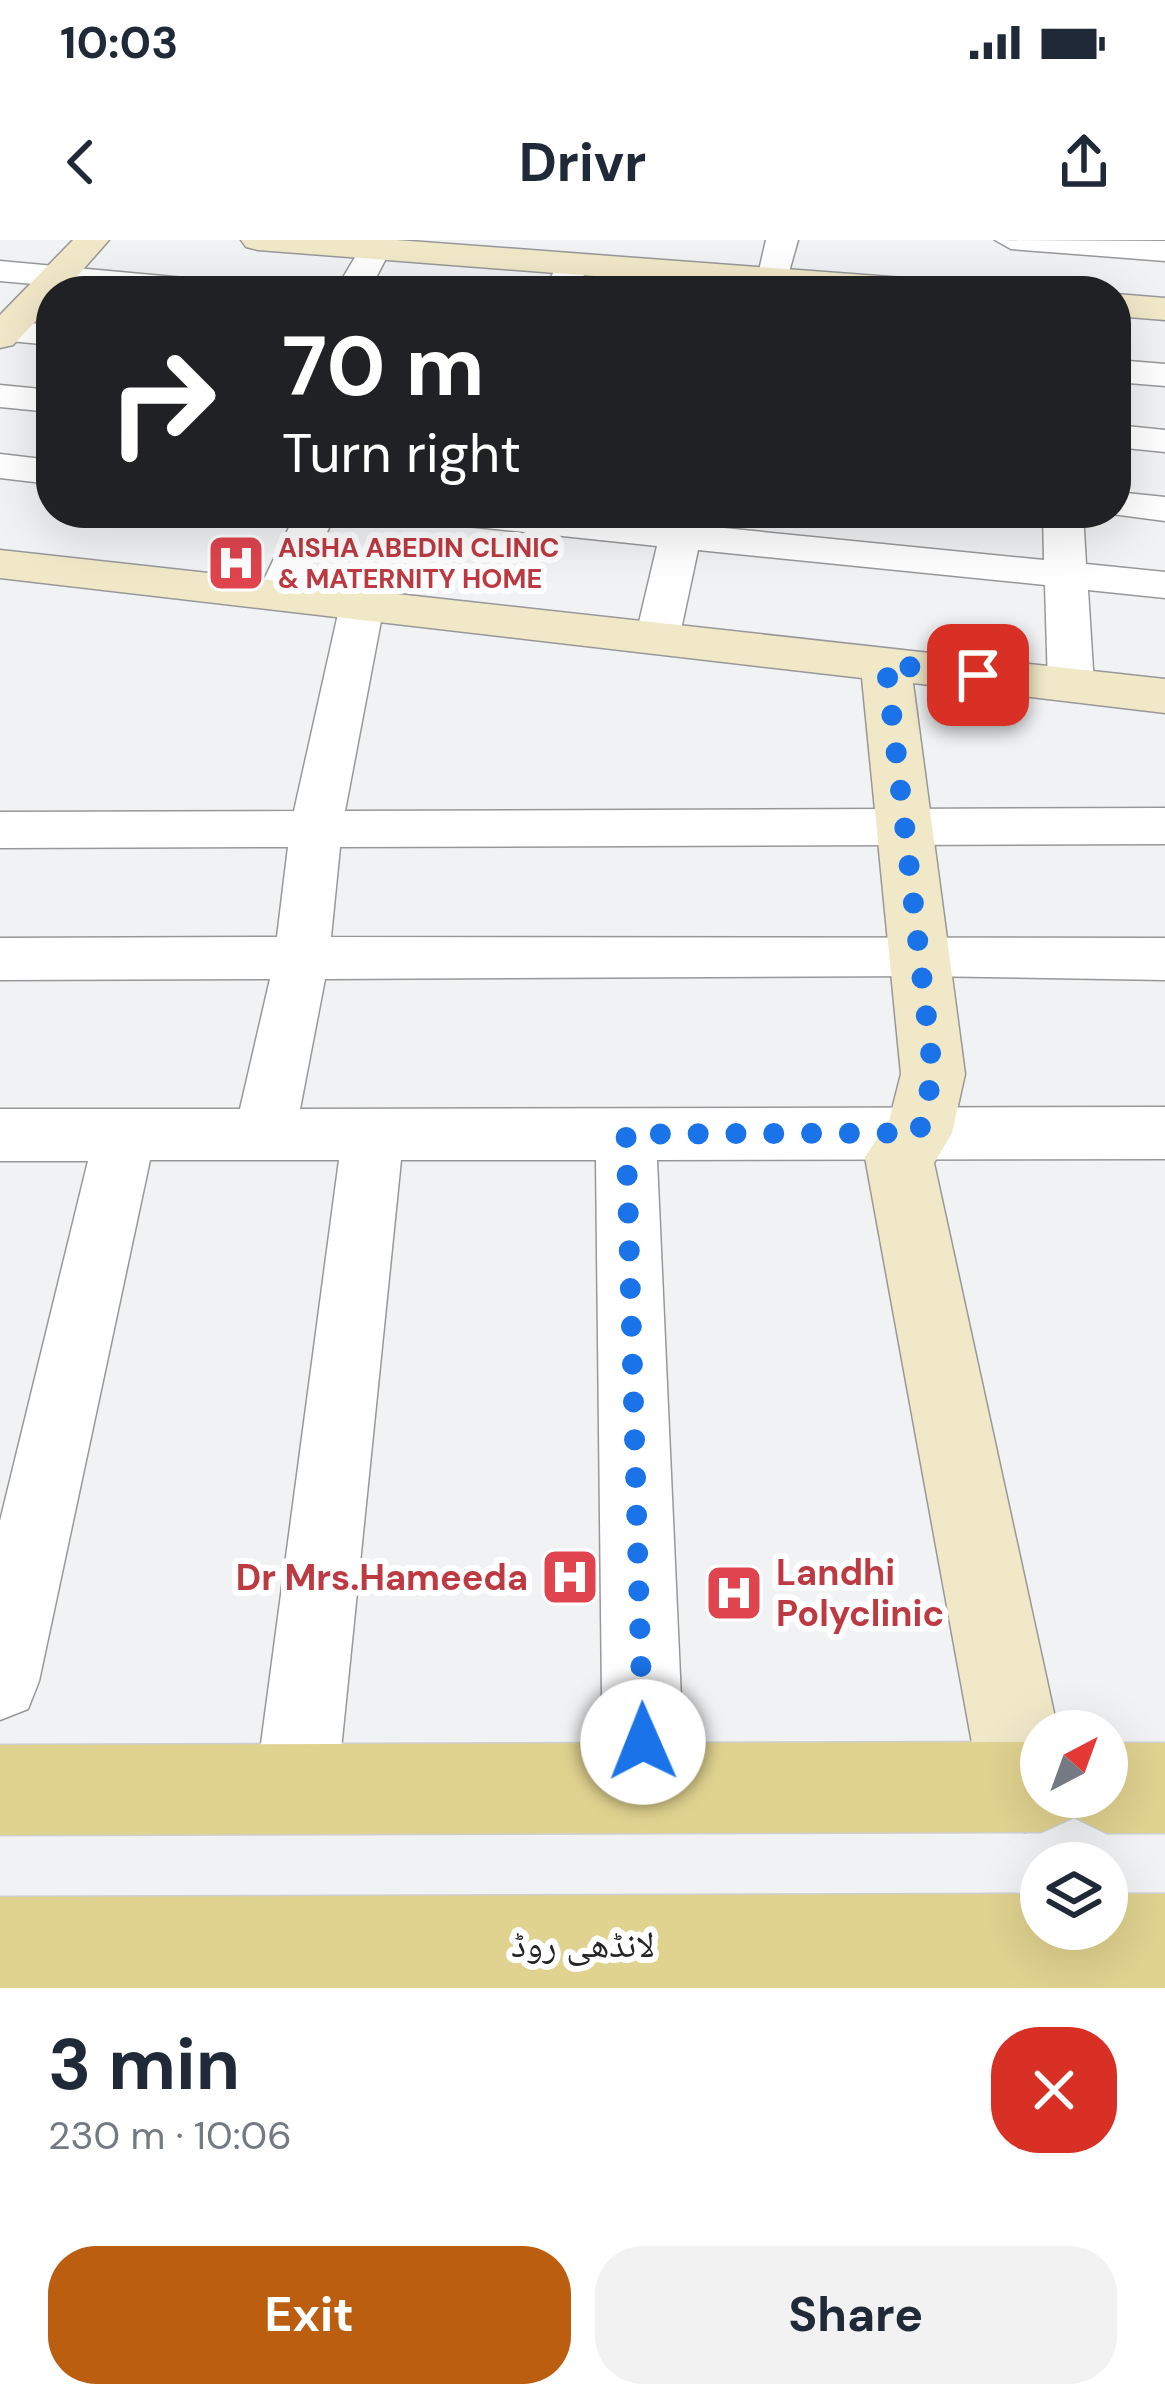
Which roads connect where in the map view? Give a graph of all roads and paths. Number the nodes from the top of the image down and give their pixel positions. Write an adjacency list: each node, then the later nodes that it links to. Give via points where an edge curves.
1 (92, 240): 10 (street)
2 (258, 240): 6 (street)
3 (782, 240): 14 (street)
4 (1011, 240): 5 (street)
5 (1109, 244): 8 (street); 15 (street)
6 (375, 249): 7 (street); 12 (street)
7 (509, 249): 13 (street)
8 (1165, 251)
9 (0, 271): 10 (street)
10 (58, 275): 11 (street)
11 (68, 276)
12 (360, 276)
13 (563, 276)
14 (756, 276)
15 (1112, 276)
16 (36, 297): 19 (street)
17 (1131, 306): 18 (street)
18 (1165, 309)
19 (2, 332): 20 (street)
20 (36, 334)
21 (1131, 373): 22 (street)
22 (1165, 376)
23 (0, 396): 24 (street)
24 (36, 400)
25 (1131, 438): 26 (street)
26 (1165, 441)
27 (0, 466): 28 (street)
28 (36, 470)
29 (1131, 506): 30 (street)
30 (1165, 509)
31 (309, 528): 38 (street)
32 (681, 528): 40 (street)
33 (706, 528): 36 (street)
34 (1064, 528): 36 (street)
35 (0, 564): 38 (street)
36 (1066, 574): 37 (street); 42 (street)
37 (1165, 585)
38 (278, 596): 39 (street)
39 (362, 605): 40 (street); 45 (street)
40 (657, 638): 41 (street)
41 (886, 664): 42 (street); 46 (street)
42 (1071, 685): 43 (street)
43 (1165, 696)
44 (1165, 826): 46 (street)
45 (316, 828): 46 (street); 47 (street); 49 (street)
46 (904, 829): 48 (street)
47 (0, 830)
48 (920, 955): 49 (street); 51 (street); 52 (street, via 933,1074)
49 (302, 957): 50 (street); 57 (street)
50 (0, 959)
51 (1165, 959)
52 (919, 1133): 53 (street); 55 (street); 60 (street, via 899,1156)
53 (1165, 1133)
54 (373, 1134): 55 (street); 57 (street); 65 (street)
55 (626, 1134): 62 (street)
56 (125, 1135): 57 (street); 58 (street); 59 (street)
57 (264, 1135)
58 (0, 1136)
59 (0, 1681)
60 (1039, 1710)
61 (1020, 1787): 62 (main road)
62 (644, 1788): 65 (main road)
63 (1128, 1788): 64 (main road)
64 (1165, 1788)
65 (296, 1789): 66 (main road)
66 (0, 1790)
67 (0, 1945): 68 (main road, لانڈھی روڈ)
68 (1146, 1957)

